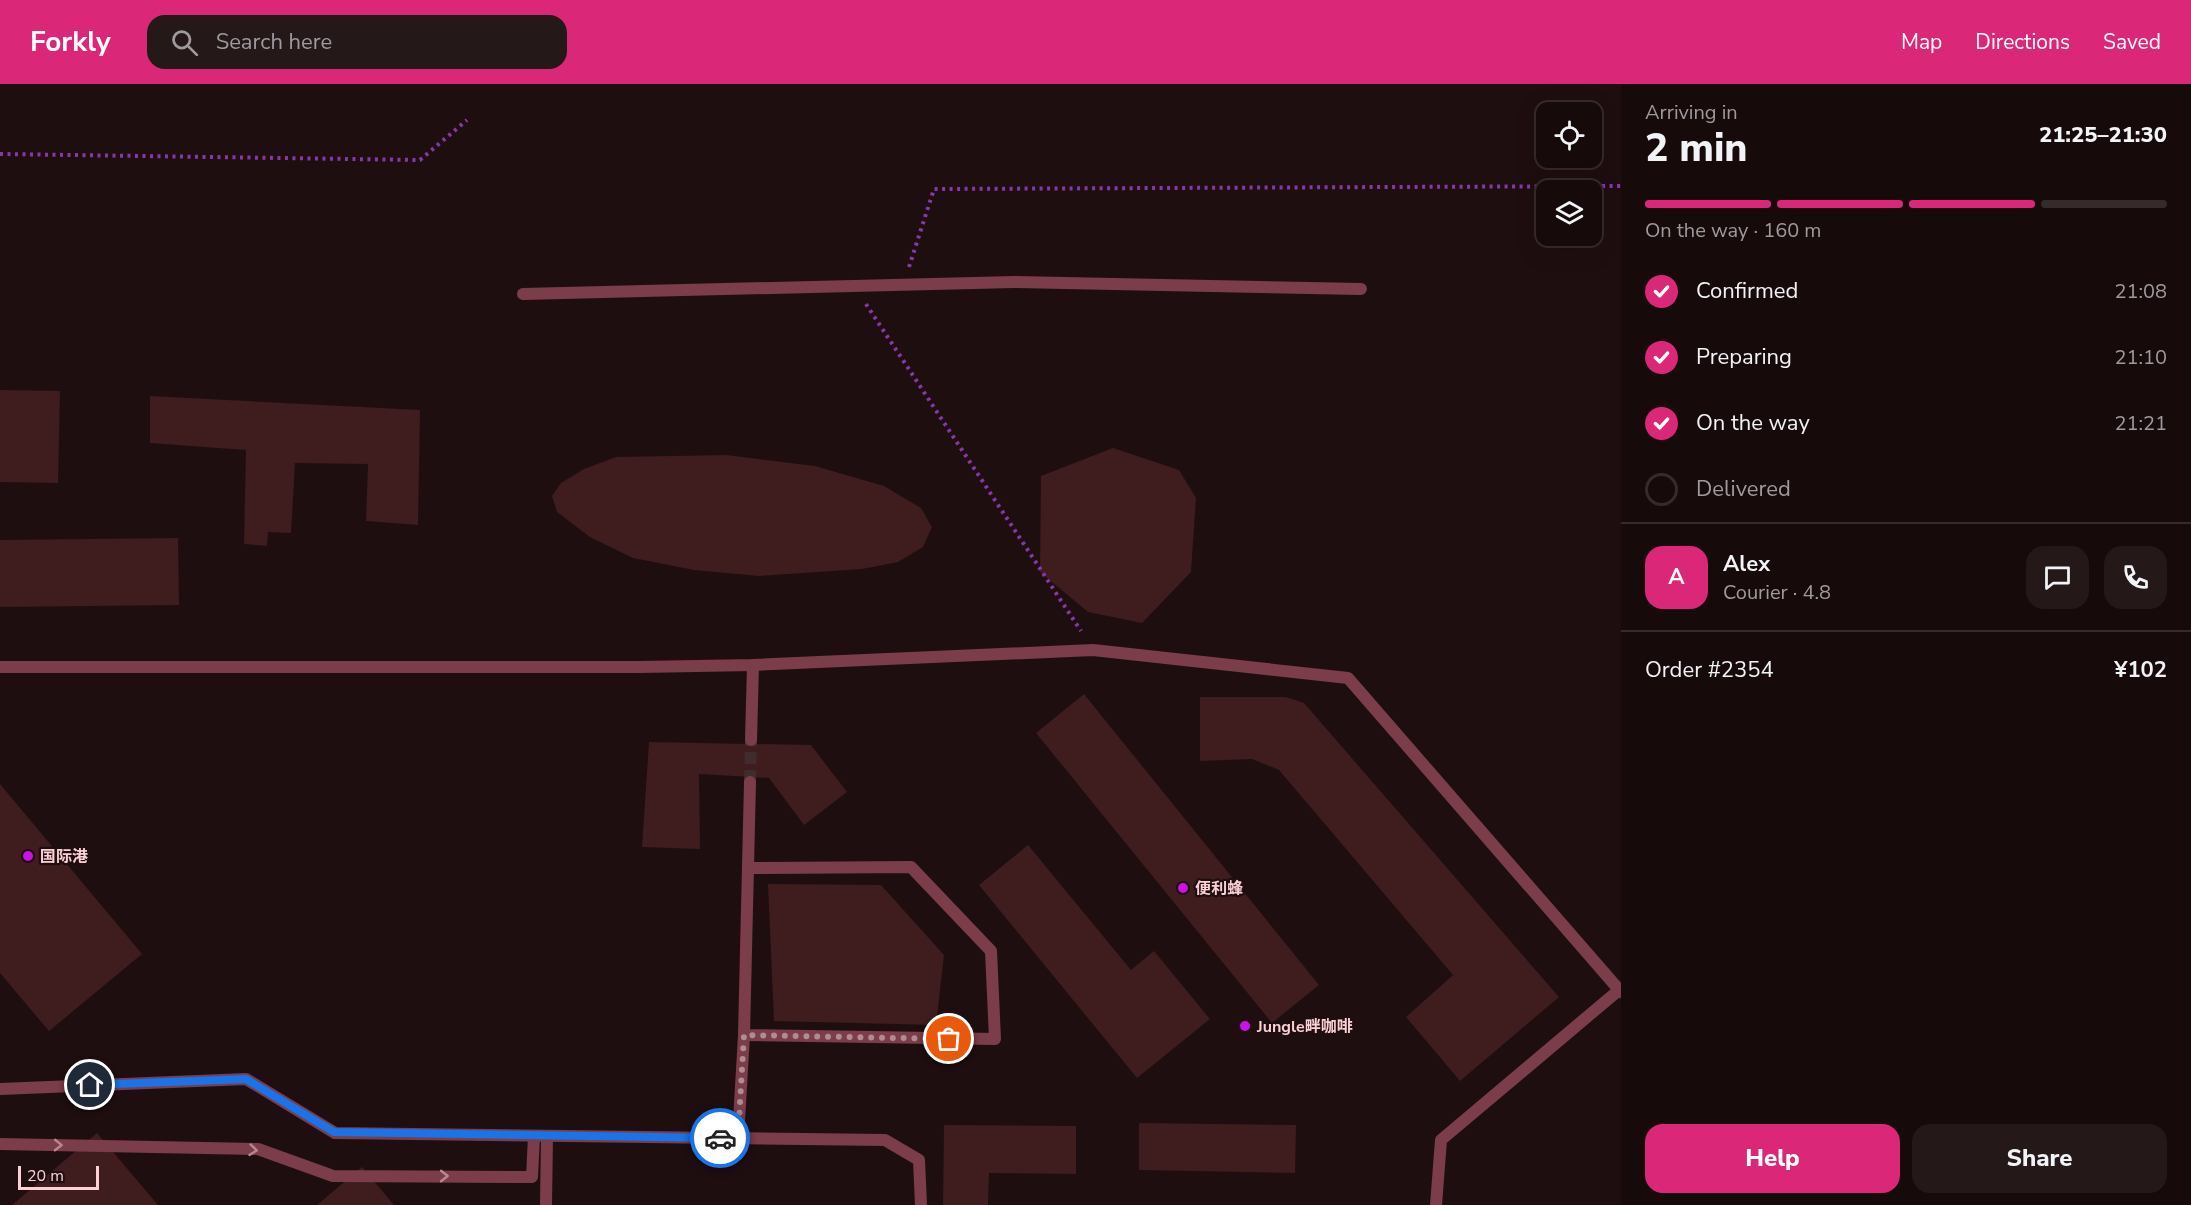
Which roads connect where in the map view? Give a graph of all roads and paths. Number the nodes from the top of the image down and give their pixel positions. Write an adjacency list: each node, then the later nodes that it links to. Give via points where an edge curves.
1 (467, 120): 2 (path, via 420,160)
2 (0, 154)
3 (1621, 186): 4 (path, via 934,189)
4 (903, 285): 5 (street); 6 (street, via 1014,282)
5 (854, 286): 7 (street); 8 (path)
6 (1361, 289)
7 (523, 294)
8 (1093, 650): 9 (street); 14 (street, via 1348,678)
9 (753, 665): 10 (street); 11 (street)
10 (0, 667)
11 (751, 740)
12 (750, 782): 13 (street)
13 (748, 868): 15 (street); 15 (street, via 911,867 991,951 994,1040)
14 (1620, 991): 22 (street, via 1441,1140)
15 (744, 1035): 18 (street)
16 (0, 1089): 17 (street, via 246,1079 334,1132)
17 (541, 1136): 18 (street); 19 (street, one-way to 17, via 258,1149 333,1176 532,1176); 20 (street)
18 (738, 1138): 21 (street, via 885,1140 919,1160)
19 (0, 1144)
20 (546, 1205)
21 (921, 1205)
22 (1436, 1205)

